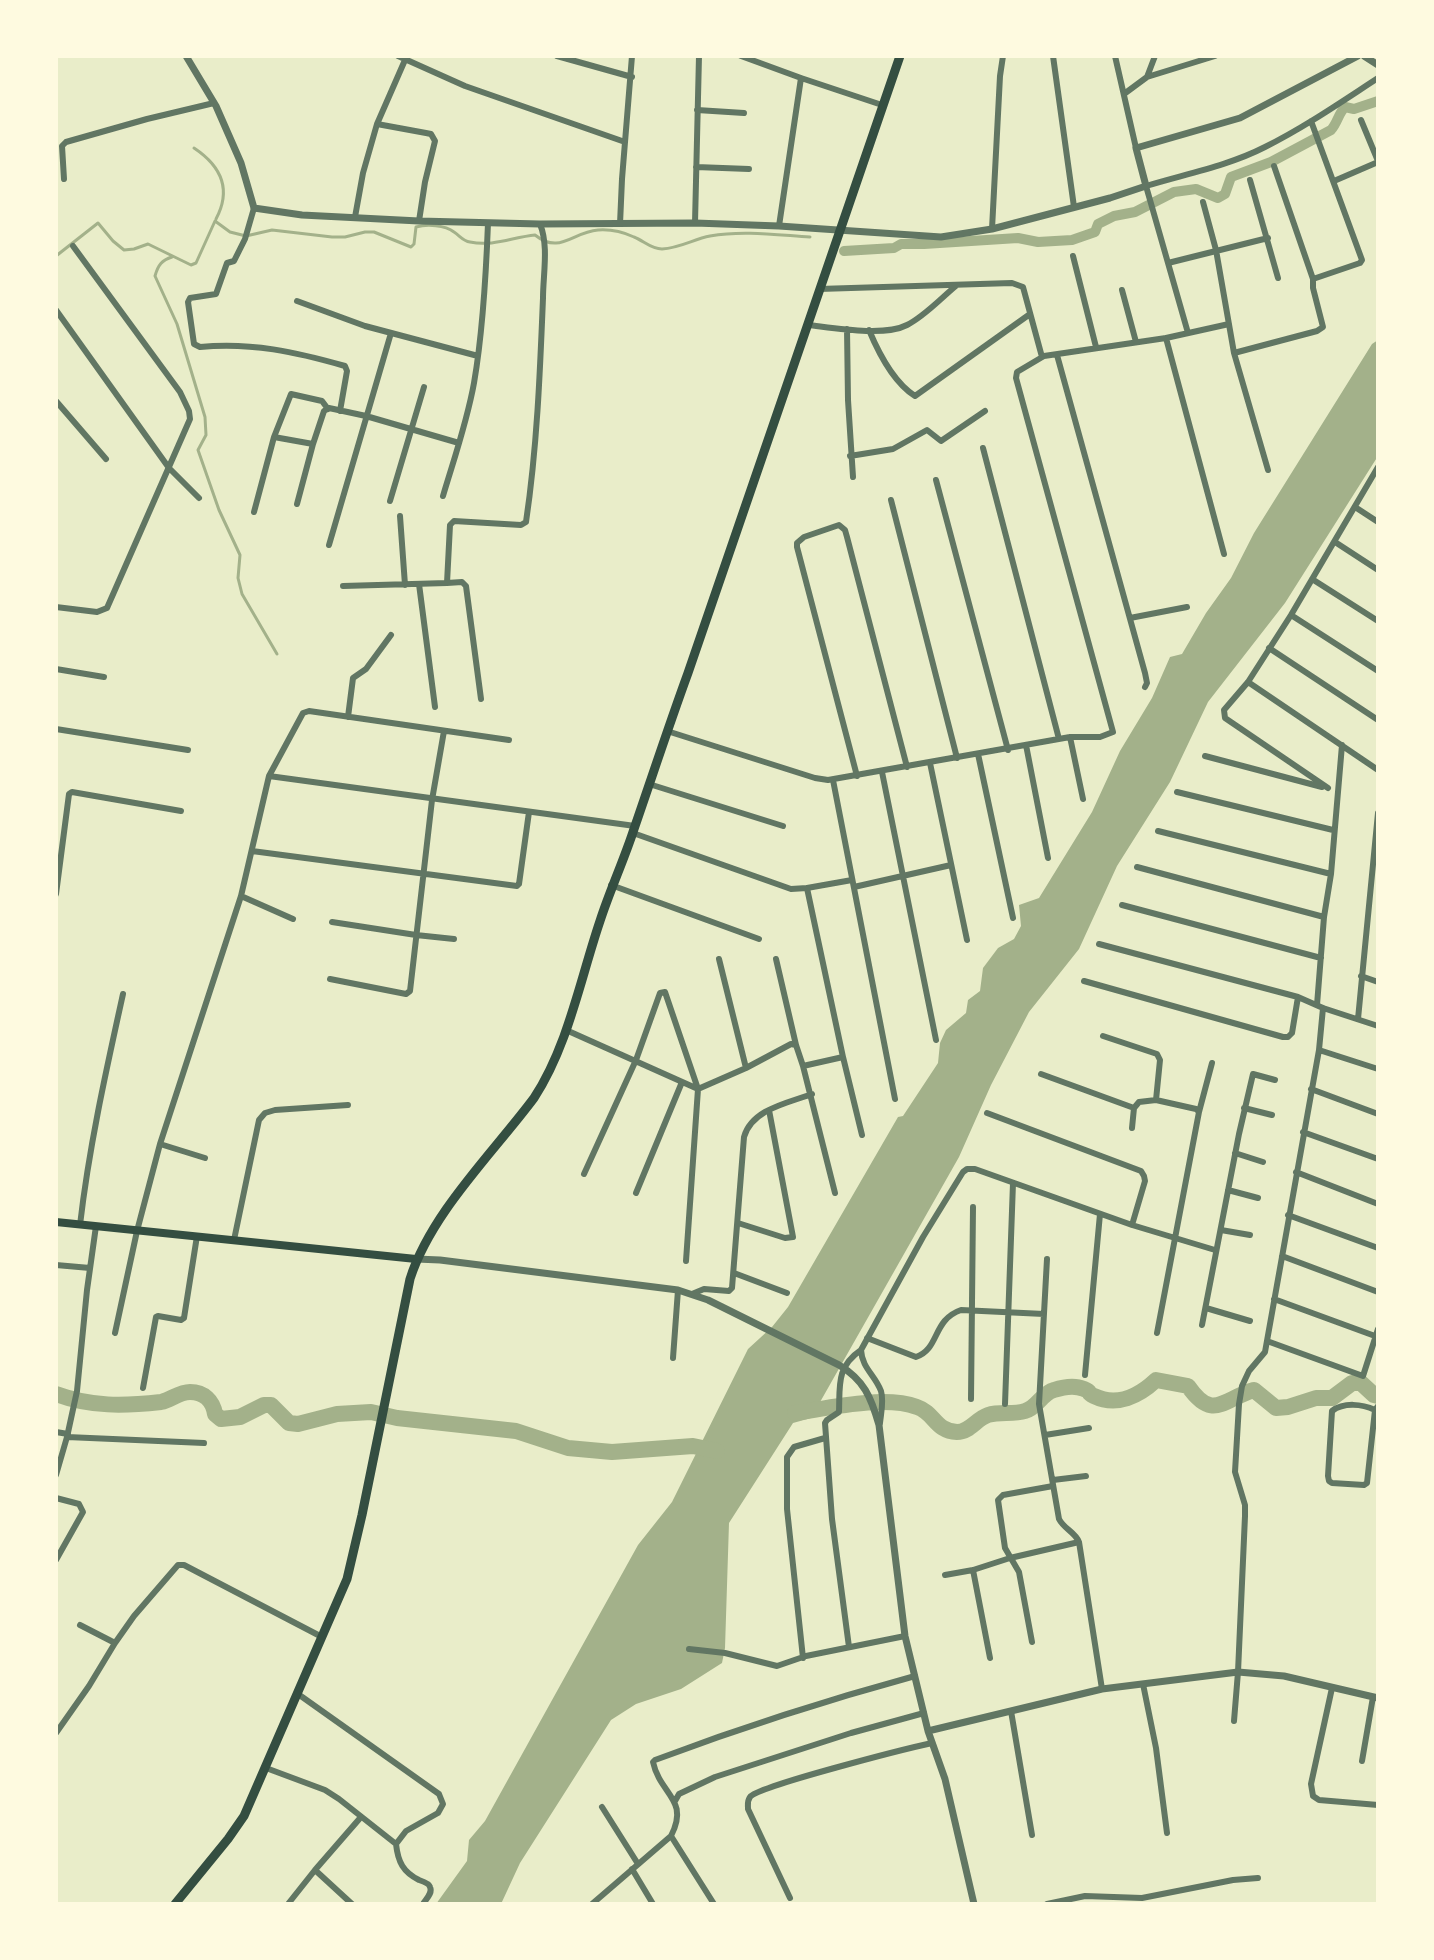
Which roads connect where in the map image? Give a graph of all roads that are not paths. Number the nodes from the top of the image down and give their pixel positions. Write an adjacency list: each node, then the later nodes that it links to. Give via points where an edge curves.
1 (186, 56): 20 (street)
2 (557, 56): 15 (street)
3 (632, 56): 15 (street)
4 (699, 56): 22 (street)
5 (741, 56): 17 (street)
6 (900, 56): 21 (main road)
7 (1003, 56): 47 (street)
8 (1053, 56): 38 (street)
9 (1115, 56): 19 (street)
10 (1155, 56): 16 (street)
11 (1215, 56): 16 (street)
12 (1361, 56): 14 (street); 28 (street, via 1240,118)
13 (402, 58): 26 (street); 27 (street)
14 (1378, 65)
15 (632, 77): 27 (street)
16 (1147, 77): 19 (street)
17 (801, 78): 21 (street); 45 (street)
18 (1378, 78): 25 (street)
19 (1124, 94): 28 (street)
20 (214, 103): 33 (street, via 63,144); 39 (street)
21 (882, 105): 48 (main road)
22 (697, 110): 23 (street); 31 (street)
23 (744, 113)
24 (1361, 120): 29 (street)
25 (1311, 121): 35 (street); 36 (street, via 1264,148)
26 (377, 124): 40 (street); 41 (street, via 433,136)
27 (625, 142): 44 (street)
28 (1136, 148): 36 (street)
29 (1378, 162): 35 (street)
30 (1274, 166): 55 (street)
31 (696, 167): 32 (street); 43 (street)
32 (749, 169)
33 (64, 179)
34 (1250, 180): 49 (street)
35 (1334, 181): 55 (street, via 1362,260)
36 (1146, 186): 38 (street); 53 (street)
37 (1203, 202): 51 (street)
38 (1074, 207): 47 (street)
39 (254, 208): 40 (street); 78 (street, via 216,294 194,296 188,302 194,344 273,348 345,366)
40 (355, 217): 41 (street)
41 (419, 221): 42 (street)
42 (488, 223): 46 (street); 73 (street)
43 (695, 223): 44 (street); 45 (street)
44 (620, 224): 46 (street)
45 (779, 226): 48 (street)
46 (541, 228): 107 (street, via 541,341 526,522 451,522)
47 (992, 229): 48 (street, via 941,237)
48 (840, 231): 57 (main road)
49 (1268, 238): 51 (street); 54 (street)
50 (73, 246): 88 (street, via 186,402 190,419)
51 (1216, 250): 53 (street); 62 (street)
52 (1073, 256): 70 (street)
53 (1168, 263): 67 (street)
54 (1278, 278)
55 (1313, 279): 71 (street, via 1321,330)
56 (957, 285): 57 (street); 61 (street, via 1019,284); 65 (street, via 909,324)
57 (819, 289): 63 (main road)
58 (1122, 290): 69 (street)
59 (297, 301): 66 (street)
60 (56, 310): 88 (street)
61 (1030, 314): 65 (street, via 915,396 879,354); 74 (street)
62 (1229, 324): 67 (street); 71 (street)
63 (808, 325): 64 (street); 129 (main road)
64 (847, 329): 65 (street); 86 (street)
65 (869, 330)
66 (391, 333): 73 (street); 80 (street)
67 (1188, 333): 68 (street)
68 (1166, 338): 69 (street); 104 (street)
69 (1136, 342): 70 (street)
70 (1096, 347): 72 (street)
71 (1234, 353): 89 (street)
72 (1057, 355): 74 (street); 114 (street)
73 (478, 356): 83 (street)
74 (1042, 357): 130 (street, via 1019,369 1016,378 1113,732)
75 (424, 387): 81 (street)
76 (56, 401): 87 (street)
77 (328, 409): 78 (street); 82 (street, via 322,401 291,394); 84 (street)
78 (340, 411): 80 (street)
79 (985, 411): 86 (street, via 941,441 927,430 900,447)
80 (366, 416): 81 (street); 103 (street)
81 (412, 429): 83 (street); 96 (street)
82 (274, 437): 84 (street); 99 (street)
83 (459, 443): 93 (street)
84 (313, 444): 97 (street)
85 (983, 448): 131 (street)
86 (850, 456): 91 (street)
87 (106, 459)
88 (169, 468): 94 (street); 111 (street, via 107,608 97,612)
89 (1268, 470)
90 (1377, 470): 98 (street)
91 (853, 477)
92 (936, 480): 136 (street)
93 (443, 496)
94 (199, 498)
95 (891, 500): 139 (street)
96 (390, 501)
97 (297, 504)
98 (1355, 507): 101 (street); 102 (street)
99 (254, 512)
100 (400, 516): 109 (street)
101 (1378, 522)
102 (1335, 542): 105 (street); 106 (street)
103 (329, 545)
104 (1224, 554)
105 (1378, 570)
106 (1312, 579): 113 (street); 115 (street)
107 (447, 583): 108 (street); 123 (street, via 466,586)
108 (419, 584): 109 (street); 124 (street)
109 (405, 585): 110 (street)
110 (343, 586)
111 (56, 607)
112 (1187, 607): 114 (street)
113 (1291, 615): 117 (street); 119 (street)
114 (1130, 618): 122 (street)
115 (1378, 621)
116 (391, 635): 125 (street, via 353,678)
117 (1269, 648): 121 (street); 126 (street)
118 (56, 669): 120 (street)
119 (1378, 671)
120 (104, 677)
121 (1248, 682): 134 (street); 148 (street, via 1224,710 1225,718)
122 (1145, 687)
123 (481, 699)
124 (435, 707)
125 (348, 717): 128 (street); 144 (street, via 303,713)
126 (1378, 720)
127 (56, 729): 135 (street)
128 (444, 731): 132 (street); 152 (street)
129 (667, 731): 146 (street); 147 (main road)
130 (1070, 737): 131 (street); 151 (street)
131 (1059, 739): 133 (street)
132 (509, 740)
133 (1026, 745): 136 (street); 162 (street)
134 (1342, 745): 142 (street); 149 (street)
135 (188, 750)
136 (1008, 750): 137 (street)
137 (978, 754): 139 (street); 177 (street)
138 (1205, 756): 148 (street)
139 (957, 758): 140 (street)
140 (930, 763): 141 (street); 163 (street)
141 (907, 767): 143 (street); 145 (street, via 847,537 839,525 804,537 797,547)
142 (1378, 770)
143 (882, 772): 145 (street); 167 (street)
144 (269, 776): 152 (street); 161 (street)
145 (857, 776): 146 (street)
146 (833, 780): 168 (street)
147 (649, 784): 156 (street); 157 (main road)
148 (1328, 788): 149 (street)
149 (1337, 791): 158 (street)
150 (1177, 792): 158 (street)
151 (1083, 799)
152 (432, 800): 154 (street); 165 (street)
153 (181, 811): 172 (street, via 72,792)
154 (529, 812): 157 (street); 165 (street, via 518,885)
155 (1378, 813): 160 (street)
156 (783, 826)
157 (634, 830): 169 (main road); 170 (street, via 791,889)
158 (1333, 830): 166 (street)
159 (1158, 831): 166 (street)
160 (1377, 850): 171 (street)
161 (252, 851): 165 (street); 174 (street)
162 (1048, 858)
163 (951, 865): 167 (street); 185 (street)
164 (1137, 867): 176 (street)
165 (424, 872): 181 (street)
166 (1331, 874): 176 (street)
167 (903, 875): 168 (street); 201 (street)
168 (853, 883): 170 (street); 216 (street)
169 (611, 885): 184 (street); 199 (main road)
170 (807, 888): 204 (street)
171 (1370, 892): 173 (street); 180 (street)
172 (56, 894)
173 (1378, 894)
174 (241, 896): 178 (street); 229 (street)
175 (1122, 905): 187 (street)
176 (1324, 917): 187 (street)
177 (1013, 918)
178 (293, 919)
179 (332, 922): 181 (street)
180 (1367, 932): 182 (street); 190 (street)
181 (416, 935): 183 (street); 191 (street, via 408,993)
182 (1378, 936)
183 (454, 939)
184 (759, 939)
185 (967, 940)
186 (1099, 944): 195 (street)
187 (1321, 958): 196 (street)
188 (719, 959): 208 (street)
189 (776, 959): 202 (street)
190 (1361, 976): 193 (street); 197 (street)
191 (330, 979)
192 (1084, 981): 195 (street, via 1283,1037 1292,1033)
193 (1378, 982)
194 (123, 994): 247 (street)
195 (1298, 997): 196 (street)
196 (1320, 1006): 197 (street); 203 (street)
197 (1358, 1019): 198 (street)
198 (1378, 1026)
199 (566, 1030): 205 (street); 259 (main road, via 534,1098 465,1185)
200 (1103, 1036): 217 (street, via 1157,1054)
201 (936, 1040)
202 (796, 1045): 207 (street); 208 (street)
203 (1319, 1050): 209 (street); 214 (street)
204 (843, 1057): 207 (street); 228 (street)
205 (636, 1060): 212 (street); 213 (street, via 660,993 665,992); 235 (street)
206 (1212, 1063): 222 (street)
207 (803, 1066): 215 (street)
208 (746, 1068): 213 (street)
209 (1378, 1069)
210 (1041, 1074): 219 (street)
211 (1275, 1080): 220 (street, via 1253,1074)
212 (682, 1082): 213 (street); 238 (street)
213 (698, 1089): 261 (street)
214 (1311, 1089): 224 (street); 227 (street)
215 (812, 1094): 221 (street); 239 (street)
216 (895, 1099)
217 (1156, 1100): 219 (street); 222 (street)
218 (348, 1105): 255 (street, via 275,1110 259,1120)
219 (1134, 1108): 226 (street)
220 (1244, 1108): 225 (street); 230 (street)
221 (769, 1110): 246 (street, via 745,1131); 246 (street, via 793,1237)
222 (1199, 1112): 254 (street)
223 (987, 1113): 248 (street, via 1141,1171 1145,1181)
224 (1378, 1114)
225 (1272, 1115)
226 (1132, 1128)
227 (1303, 1132): 232 (street); 234 (street)
228 (862, 1135)
229 (160, 1144): 231 (street); 251 (street)
230 (1235, 1153): 233 (street); 237 (street)
231 (205, 1158)
232 (1378, 1159)
233 (1263, 1162)
234 (1296, 1172): 241 (street); 244 (street)
235 (584, 1174)
236 (1013, 1183): 243 (street); 272 (street); 279 (street, via 975,1169 963,1172)
237 (1228, 1190): 240 (street); 250 (street)
238 (636, 1193)
239 (835, 1193)
240 (1258, 1198)
241 (1378, 1204)
242 (973, 1207): 271 (street)
243 (1100, 1214): 248 (street); 283 (street)
244 (1288, 1215): 256 (street); 258 (street)
245 (56, 1222): 247 (main road)
246 (738, 1223): 264 (street)
247 (80, 1225): 249 (main road)
248 (1132, 1225): 254 (street)
249 (96, 1226): 251 (main road); 263 (street)
250 (1221, 1230): 252 (street); 257 (street)
251 (137, 1231): 253 (main road); 277 (street)
252 (1250, 1235)
253 (197, 1236): 255 (main road); 284 (street, via 184,1318 156,1317)
254 (1175, 1238): 257 (street); 278 (street)
255 (234, 1240): 259 (main road)
256 (1378, 1248)
257 (1215, 1250): 270 (street)
258 (1282, 1256): 266 (street); 269 (street)
259 (416, 1259): 265 (street); 306 (main road, via 347,1579)
260 (1047, 1259): 273 (street)
261 (686, 1261)
262 (56, 1265): 263 (street)
263 (90, 1268): 292 (street)
264 (734, 1273): 267 (street); 268 (street, via 729,1291 704,1289)
265 (678, 1290): 268 (street); 282 (street)
266 (1378, 1292)
267 (787, 1293)
268 (692, 1294): 287 (street, via 848,1371)
269 (1274, 1299): 276 (street); 280 (street)
270 (1206, 1308): 274 (street); 275 (street)
271 (972, 1310): 272 (street); 279 (street, via 944,1319 920,1357); 285 (street)
272 (1008, 1312): 273 (street); 286 (street)
273 (1044, 1314): 291 (street, via 1039,1404)
274 (1250, 1321)
275 (1202, 1325)
276 (1377, 1332): 280 (street, via 1363,1376)
277 (115, 1333)
278 (1157, 1333)
279 (867, 1338): 281 (street)
280 (1267, 1341): 313 (street, via 1242,1386 1239,1404 1235,1472 1245,1516)
281 (861, 1350): 287 (street, via 882,1394); 293 (street, via 840,1377 839,1412 825,1423)
282 (673, 1358)
283 (1085, 1375)
284 (143, 1388)
285 (971, 1399)
286 (1005, 1404)
287 (878, 1408): 305 (street)
288 (1376, 1408): 288 (street, via 1367,1483 1332,1483 1332,1411 1354,1405)
289 (1089, 1428): 291 (street)
290 (56, 1432): 292 (street)
291 (1045, 1435): 297 (street)
292 (68, 1436): 294 (street); 295 (street)
293 (825, 1438): 309 (street); 311 (street, via 794,1447 787,1457 787,1509)
294 (204, 1443)
295 (56, 1475)
296 (1086, 1476): 297 (street)
297 (1053, 1483): 299 (street, via 1059,1519); 300 (street, via 999,1497 1003,1542)
298 (56, 1498): 301 (street, via 79,1504 83,1512)
299 (1079, 1542): 300 (street); 317 (street)
300 (1010, 1558): 302 (street); 307 (street, via 1019,1572)
301 (56, 1560)
302 (973, 1570): 303 (street); 312 (street)
303 (945, 1575)
304 (80, 1625): 308 (street)
305 (905, 1636): 309 (street); 314 (street)
306 (322, 1637): 308 (street, via 181,1564); 318 (main road)
307 (1032, 1642)
308 (115, 1643): 324 (street)
309 (849, 1647): 311 (street)
310 (689, 1649): 311 (street, via 777,1666)
311 (803, 1658)
312 (990, 1658)
313 (1238, 1672): 315 (street); 316 (street); 322 (street)
314 (915, 1676): 321 (street); 328 (street, via 655,1760 653,1766)
315 (1143, 1684): 317 (street); 332 (street)
316 (1332, 1688): 319 (street); 329 (street, via 1311,1784 1313,1796)
317 (1102, 1689): 320 (street)
318 (298, 1694): 327 (main road); 335 (street, via 439,1794 443,1804 438,1813 406,1831)
319 (1376, 1697): 326 (street)
320 (1011, 1711): 323 (street); 333 (street)
321 (924, 1713): 323 (street); 328 (street, via 715,1777)
322 (1234, 1721)
323 (928, 1731): 325 (street)
324 (56, 1733)
325 (932, 1743): 339 (street, via 751,1794 748,1809); 347 (street)
326 (1362, 1761)
327 (266, 1768): 331 (street, via 325,1790); 340 (main road, via 236,1828)
328 (675, 1801): 334 (street, via 679,1819)
329 (1378, 1805)
330 (602, 1807): 336 (street)
331 (361, 1817): 335 (street); 337 (street)
332 (1167, 1833)
333 (1032, 1835)
334 (671, 1836): 336 (street); 346 (street)
335 (396, 1844): 343 (street, via 404,1869 430,1887)
336 (635, 1867): 344 (street); 345 (street)
337 (315, 1870): 341 (street); 342 (street)
338 (1258, 1878): 348 (street, via 1142,1898 1085,1896)
339 (790, 1898)
340 (175, 1904)
341 (288, 1904)
342 (352, 1904)
343 (423, 1904)
344 (592, 1904)
345 (653, 1904)
346 (714, 1904)
347 (974, 1904)
348 (1047, 1904)

